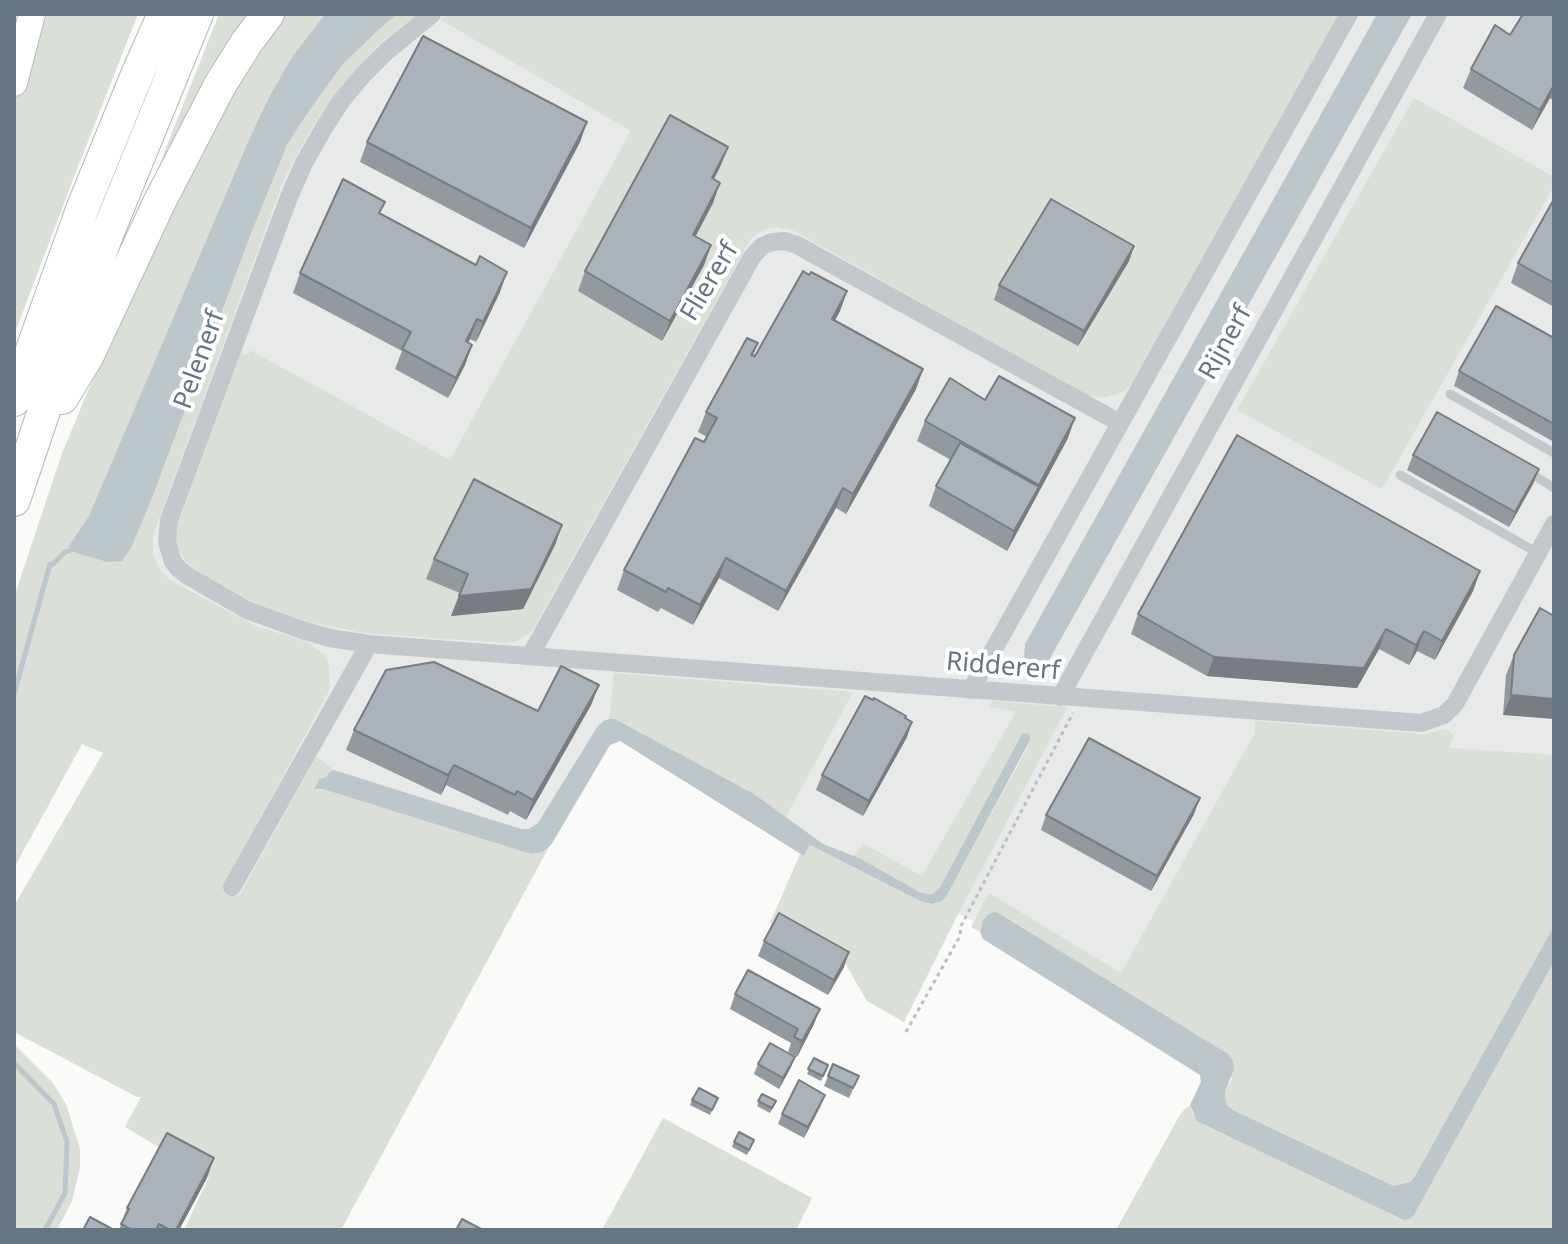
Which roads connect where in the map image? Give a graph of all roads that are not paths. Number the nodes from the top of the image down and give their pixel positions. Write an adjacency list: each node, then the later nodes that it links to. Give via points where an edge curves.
1 (32, 14): 8 (main road)
2 (164, 14): 10 (highway, via 83,207)
3 (197, 14): 12 (highway, via 108,232)
4 (268, 14): 12 (highway, via 220,85 87,357)
5 (432, 14): 20 (street, Pelenerf, via 363,75 304,163 166,530 169,553 179,569 236,604 302,630)
6 (1349, 14): 11 (street, Rijnerf)
7 (1438, 14): 23 (street, Rijnerf)
8 (14, 83)
9 (1450, 394): 13 (lane)
10 (14, 400)
11 (1120, 423): 21 (street, Fliererf, via 797,245 772,242 752,257); 22 (street, Rijnerf)
12 (29, 453): 17 (highway)
13 (1554, 453)
14 (1515, 464): 16 (lane)
15 (1400, 475): 19 (lane)
16 (1554, 488)
17 (14, 500)
18 (1554, 524): 19 (street, Riddererf)
19 (1538, 553): 23 (street, Riddererf, via 1455,704 1434,720 1412,723)
20 (369, 644): 21 (street, Riddererf); 24 (street)
21 (530, 656): 22 (street, Riddererf)
22 (971, 690): 23 (street, Riddererf)
23 (1069, 698)
24 (232, 887)

